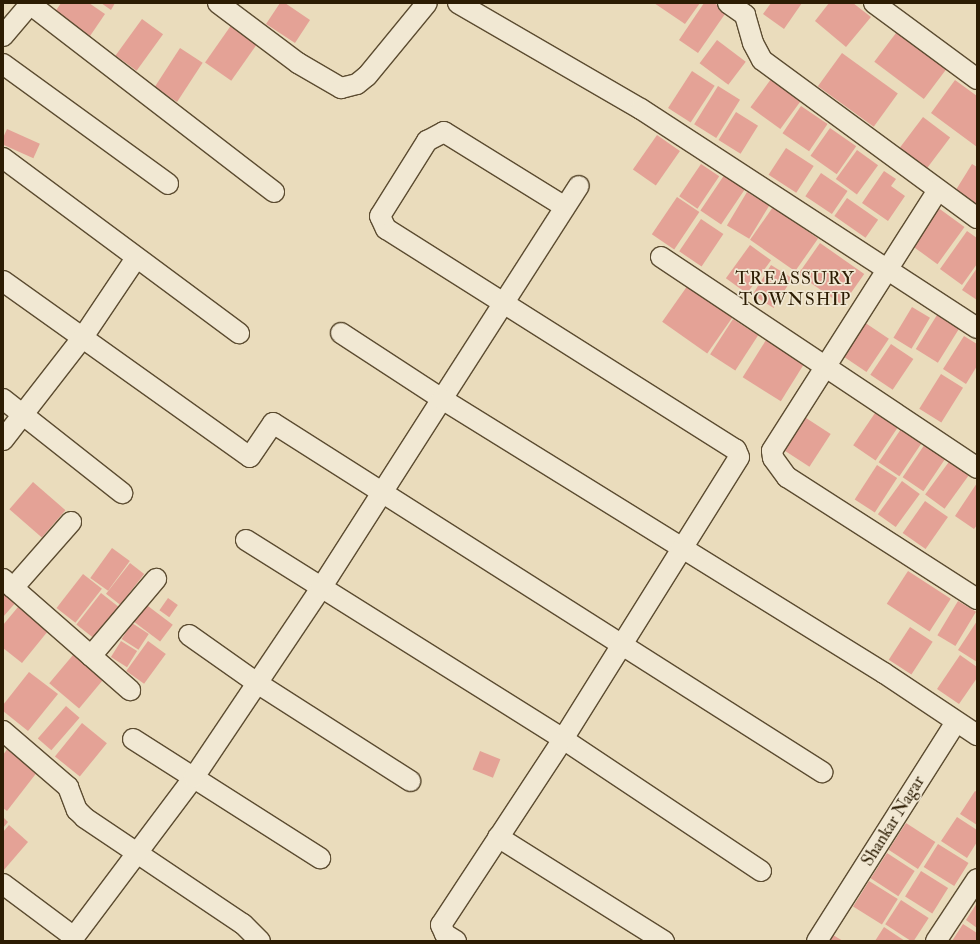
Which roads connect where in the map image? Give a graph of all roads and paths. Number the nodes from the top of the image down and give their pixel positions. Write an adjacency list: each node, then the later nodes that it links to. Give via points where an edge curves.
1 (218, 3): 2 (street, via 298,63 341,88 357,84 367,76)
2 (427, 3)
3 (458, 3): 20 (street, via 641,109)
4 (728, 3): 7 (street)
5 (874, 3): 10 (street)
6 (31, 4): 8 (street); 15 (street)
7 (750, 9): 14 (street, via 753,42 762,60)
8 (3, 36)
9 (3, 64): 12 (street)
10 (977, 78)
11 (3, 158): 19 (street)
12 (168, 184)
13 (579, 186): 16 (street)
14 (938, 190): 17 (street); 20 (street)
15 (274, 192)
16 (565, 207): 22 (street); 22 (street, via 451,135 444,132 435,134 427,141 380,216 383,225)
17 (977, 218)
18 (661, 257): 27 (street)
19 (136, 258): 24 (street); 26 (street)
20 (887, 269): 23 (street); 27 (street)
21 (3, 281): 26 (street)
22 (504, 302): 29 (street); 37 (street, via 736,450 738,460)
23 (977, 328)
24 (240, 333)
25 (341, 333): 29 (street)
26 (83, 337): 30 (street); 34 (street, via 250,456 273,423)
27 (825, 366): 32 (street); 41 (street, via 772,451 775,465 787,477)
28 (3, 399): 30 (street)
29 (442, 399): 34 (street); 37 (street)
30 (24, 415): 31 (street); 33 (street)
31 (3, 440)
32 (977, 468)
33 (122, 493)
34 (382, 494): 40 (street); 43 (street)
35 (71, 522): 39 (street)
36 (246, 540): 40 (street)
37 (682, 548): 43 (street); 47 (street, via 884,673)
38 (156, 579): 44 (street)
39 (8, 584): 44 (street)
40 (321, 588): 45 (street); 51 (street)
41 (977, 599)
42 (189, 635): 45 (street)
43 (622, 644): 51 (street); 52 (street)
44 (91, 656): 46 (street)
45 (257, 683): 53 (street); 54 (street)
46 (130, 690)
47 (956, 722): 49 (street); 65 (street, Shankar Nagar)
48 (3, 731): 56 (street, via 68,787 77,810 85,818)
49 (977, 735)
50 (133, 739): 53 (street)
51 (563, 739): 55 (street); 58 (street)
52 (822, 772)
53 (194, 777): 56 (street); 57 (street)
54 (410, 781)
55 (498, 837): 63 (street, via 441,925 445,934); 64 (street)
56 (137, 853): 61 (street); 62 (street, via 243,924)
57 (320, 858)
58 (761, 871)
59 (977, 879): 66 (street)
60 (3, 884): 61 (street)
61 (73, 939)
62 (260, 941)
63 (456, 941)
64 (664, 941)
65 (817, 941)
66 (936, 941)

